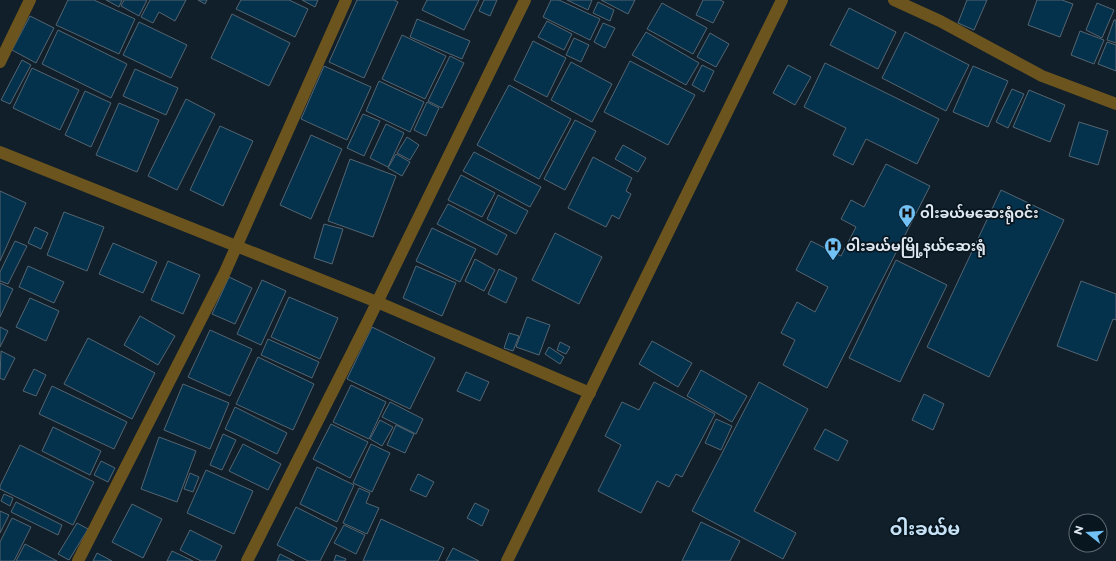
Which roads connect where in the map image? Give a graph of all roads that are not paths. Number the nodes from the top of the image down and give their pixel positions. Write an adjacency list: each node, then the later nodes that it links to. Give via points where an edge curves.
1 (30, 0): 6 (street)
2 (346, 0): 9 (street)
3 (525, 0): 10 (street)
4 (782, 0): 11 (street)
5 (894, 0): 7 (street, via 1042,76)
6 (0, 62)
7 (1116, 104)
8 (0, 152): 9 (street)
9 (237, 246): 10 (street); 12 (street)
10 (377, 302): 11 (street); 13 (street)
11 (590, 393): 14 (street)
12 (78, 561)
13 (247, 561)
14 (507, 561)

